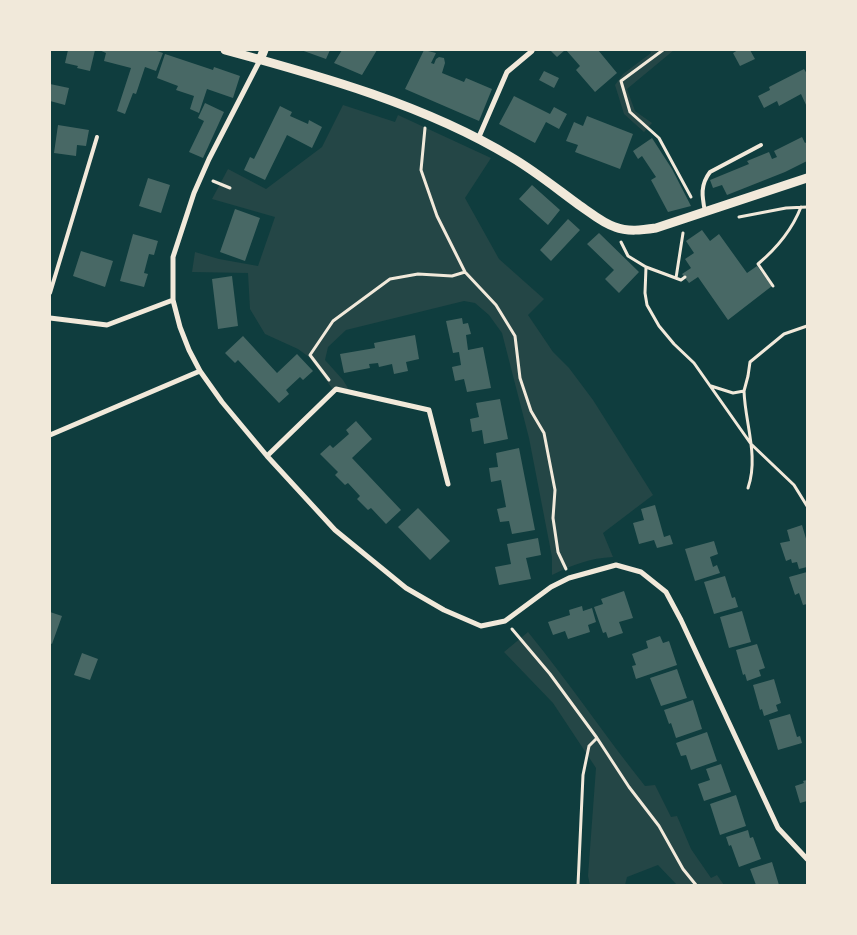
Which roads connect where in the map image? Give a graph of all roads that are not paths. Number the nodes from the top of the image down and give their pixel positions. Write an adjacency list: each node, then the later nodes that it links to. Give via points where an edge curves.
1 (225, 50): 4 (street)
2 (264, 50): 4 (street)
3 (532, 51): 6 (street, via 507,72)
4 (260, 60): 6 (street, via 351,87 426,115); 11 (street, via 194,193 173,256)
5 (97, 137): 10 (lane)
6 (478, 139): 9 (street, via 529,168 614,227 639,231)
7 (761, 145): 9 (lane, via 710,172 702,186)
8 (807, 178): 9 (street)
9 (703, 213)
10 (50, 293)
11 (172, 300): 12 (street, via 107,325); 13 (street, via 189,350)
12 (50, 318)
13 (200, 371): 14 (street); 15 (street)
14 (50, 435)
15 (267, 456): 16 (street, via 336,389 429,410); 17 (street, via 335,530 406,588 481,626 505,621 551,587 569,578 616,565 641,572 666,592 778,828)
16 (448, 484)
17 (806, 855)

